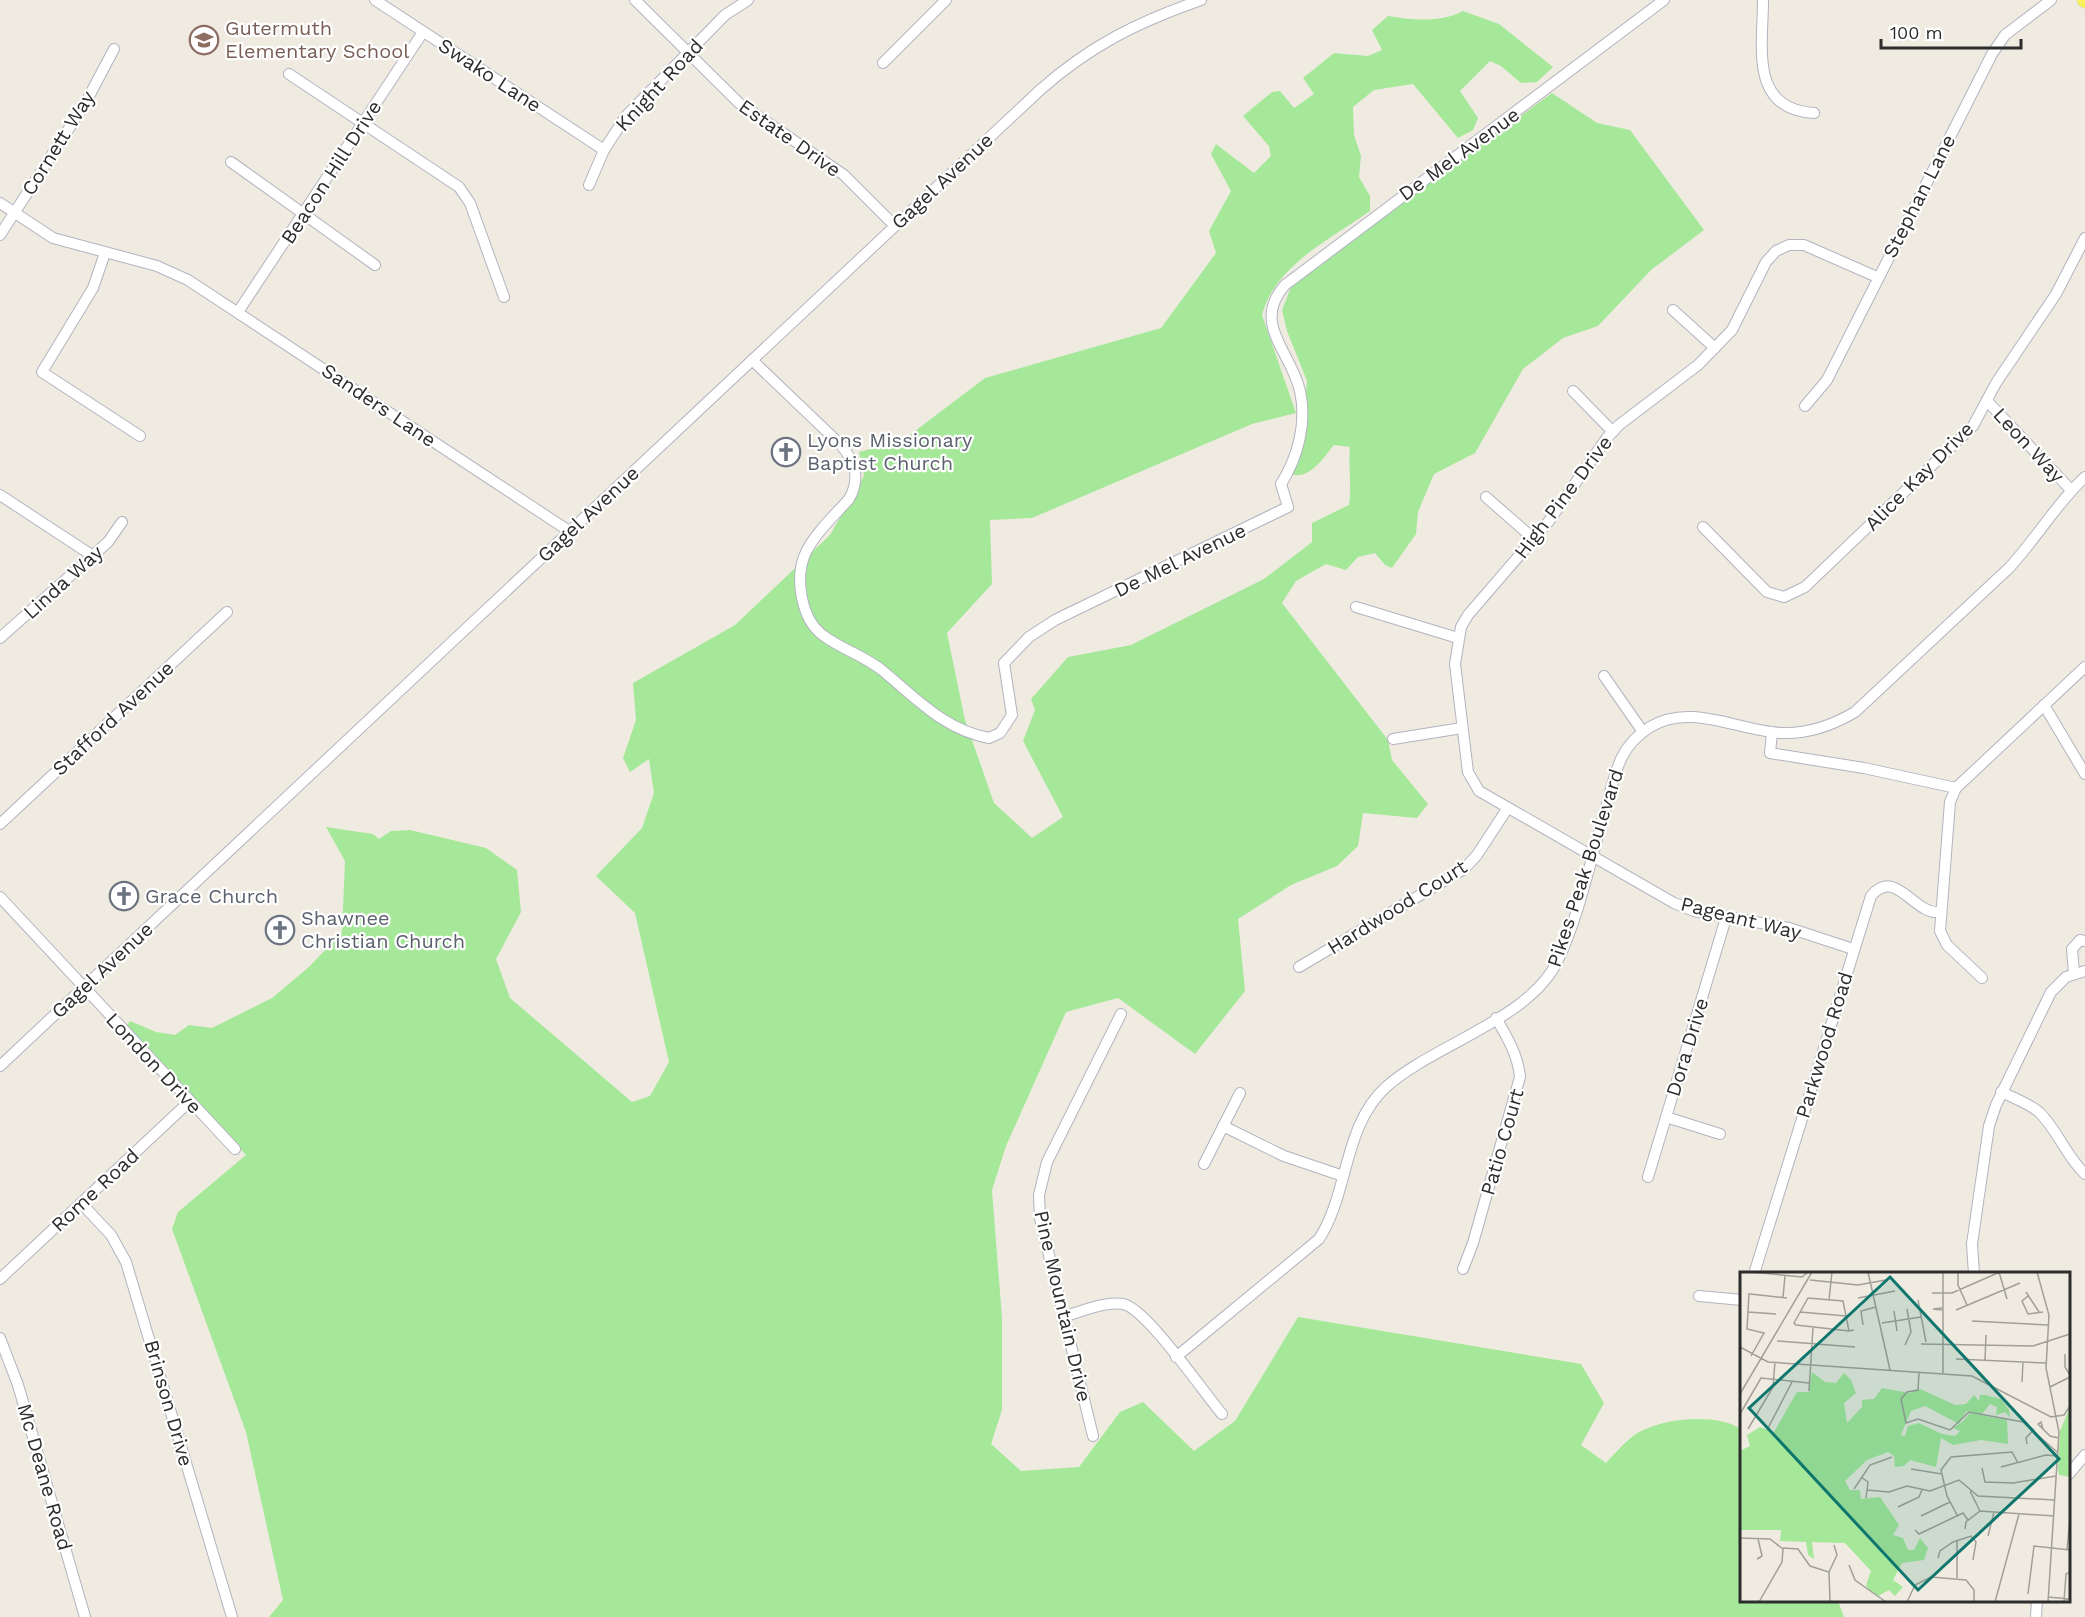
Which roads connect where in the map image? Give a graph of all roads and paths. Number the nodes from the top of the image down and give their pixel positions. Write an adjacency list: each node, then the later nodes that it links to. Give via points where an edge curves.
1 (375, 0): 9 (street, Swako Lane)
2 (635, 0): 11 (street, Estate Drive)
3 (748, 0): 11 (street, Knight Road, via 725,15)
4 (946, 0): 12 (street)
5 (1201, 0): 22 (street, Gagel Avenue, via 1142,22 1078,58)
6 (1664, 0): 32 (street, De Mel Avenue, via 1285,285 1272,304 1270,320 1297,380 1302,418 1298,447 1281,484 1288,507 1055,620 1029,637 1004,663 1012,716 1000,733 990,738 962,732 928,710 866,657 823,636 814,626 805,610 801,587 806,553 849,499 856,475 852,459 841,445)
7 (1763, 0): 14 (street, via 1763,71 1770,92 1786,106)
8 (2051, 0): 27 (street, Stephan Lane, via 1998,44)
9 (423, 32): 15 (street, Beacon Hill Drive); 16 (street, Swako Lane)
10 (114, 49): 20 (street, Cornett Way, via 86,102)
11 (687, 52): 16 (street, Knight Road, via 626,116); 22 (street, Estate Drive, via 753,115 844,176)
12 (883, 63)
13 (289, 74): 15 (street)
14 (1814, 112)
15 (363, 123): 21 (street, Beacon Hill Drive); 28 (street, via 464,192)
16 (604, 150): 18 (street, Knight Road)
17 (231, 162): 21 (street)
18 (589, 185)
19 (0, 203): 20 (street, Sanders Lane)
20 (15, 213): 23 (street, Cornett Way); 25 (street, Sanders Lane, via 53,238)
21 (304, 213): 26 (street); 30 (street, Beacon Hill Drive)
22 (895, 226): 32 (street, Gagel Avenue)
23 (0, 235)
24 (2085, 238): 34 (street, Alice Kay Drive, via 2056,294)
25 (105, 253): 30 (street, Sanders Lane, via 157,266 188,280); 37 (street, via 93,288 42,372)
26 (375, 265)
27 (1877, 277): 31 (street, High Pine Drive, via 1804,245 1782,247 1766,262 1732,330); 35 (street, Stephan Lane, via 1827,380)
28 (504, 297)
29 (1673, 310): 31 (street)
30 (238, 312): 44 (street, Sanders Lane)
31 (1715, 348): 36 (street, High Pine Drive)
32 (752, 360): 44 (street, Gagel Avenue)
33 (1573, 391): 36 (street)
34 (1987, 401): 39 (street, Leon Way); 43 (street, Alice Kay Drive, via 1960,440 1791,596 1777,597 1767,592)
35 (1805, 406)
36 (1613, 432): 45 (street, High Pine Drive)
37 (140, 436)
38 (2085, 477): 39 (street, Pikes Peak Boulevard)
39 (2071, 490): 56 (street, Pikes Peak Boulevard, via 2009,568 1866,704 1844,719 1817,729)
40 (0, 495): 46 (street)
41 (1486, 497): 45 (street)
42 (122, 522): 46 (street, Linda Way)
43 (1703, 527)
44 (569, 531): 71 (street, Gagel Avenue)
45 (1534, 539): 50 (street, High Pine Drive, via 1468,615)
46 (93, 556): 49 (street, Linda Way)
47 (1356, 607): 50 (street)
48 (227, 612): 61 (street, Stafford Avenue)
49 (0, 638)
50 (1458, 638): 54 (street, High Pine Drive, via 1455,664)
51 (2085, 667): 53 (street)
52 (1604, 676): 55 (street)
53 (2044, 705): 58 (street); 59 (street)
54 (1462, 728): 57 (street); 60 (street, High Pine Drive, via 1472,783)
55 (1643, 732): 56 (street, Pikes Peak Boulevard, via 1663,720 1683,716); 62 (street, Pikes Peak Boulevard, via 1622,757)
56 (1772, 732): 59 (street, via 1770,753)
57 (1394, 739)
58 (2085, 774)
59 (1956, 788): 64 (street, via 1947,820)
60 (1507, 809): 62 (street, Pageant Way); 68 (street, Hardwood Court, via 1464,869)
61 (0, 824)
62 (1591, 856): 65 (street, Pageant Way, via 1674,903); 73 (street, Pikes Peak Boulevard, via 1549,978)
63 (0, 897): 71 (street, London Drive)
64 (1940, 912): 67 (street, Parkwood Road, via 1926,912 1892,886 1881,888 1871,896); 70 (street, via 1942,938)
65 (1726, 918): 67 (street, Pageant Way, via 1789,928); 78 (street, Dora Drive)
66 (2085, 941): 69 (street, via 2080,940 2072,949)
67 (1853, 949): 88 (street, Parkwood Road)
68 (1299, 967)
69 (2080, 972): 75 (street, via 2057,984 2051,992)
70 (1982, 978)
71 (84, 987): 74 (street, Gagel Avenue); 77 (street, London Drive)
72 (1121, 1014): 93 (street, Pine Mountain Drive, via 1040,1183 1040,1218)
73 (1496, 1018): 84 (street, Pikes Peak Boulevard, via 1383,1089 1364,1115); 87 (street, Patio Court, via 1514,1054 1520,1077)
74 (0, 1066)
75 (2001, 1092): 83 (street, via 2038,1112); 89 (street, via 1989,1126 1972,1244)
76 (1240, 1093): 79 (street)
77 (190, 1101): 81 (street, London Drive); 86 (street, Rome Road)
78 (1666, 1117): 80 (street); 85 (street, Dora Drive)
79 (1223, 1126): 82 (street); 84 (street, via 1284,1156)
80 (1720, 1134)
81 (235, 1149)
82 (1204, 1164)
83 (2085, 1174)
84 (1343, 1176): 95 (street, Pikes Peak Boulevard, via 1324,1230 1312,1247)
85 (1648, 1177)
86 (81, 1203): 90 (street, Rome Road); 102 (street, Brinson Drive, via 111,1235 126,1262)
87 (1463, 1269)
88 (1755, 1272)
89 (1974, 1272)
90 (0, 1279)
91 (1699, 1296): 92 (street)
92 (1740, 1300)
93 (1063, 1317): 95 (street, via 1117,1304 1132,1307); 97 (street, Pine Mountain Drive)
94 (0, 1338): 101 (street, Mc Deane Road, via 18,1385)
95 (1176, 1357): 96 (street)
96 (1222, 1414)
97 (1093, 1436)
98 (2085, 1455): 99 (street)
99 (2070, 1473)
100 (2037, 1602): 103 (street)
101 (85, 1617)
102 (232, 1617)
103 (2036, 1617)

